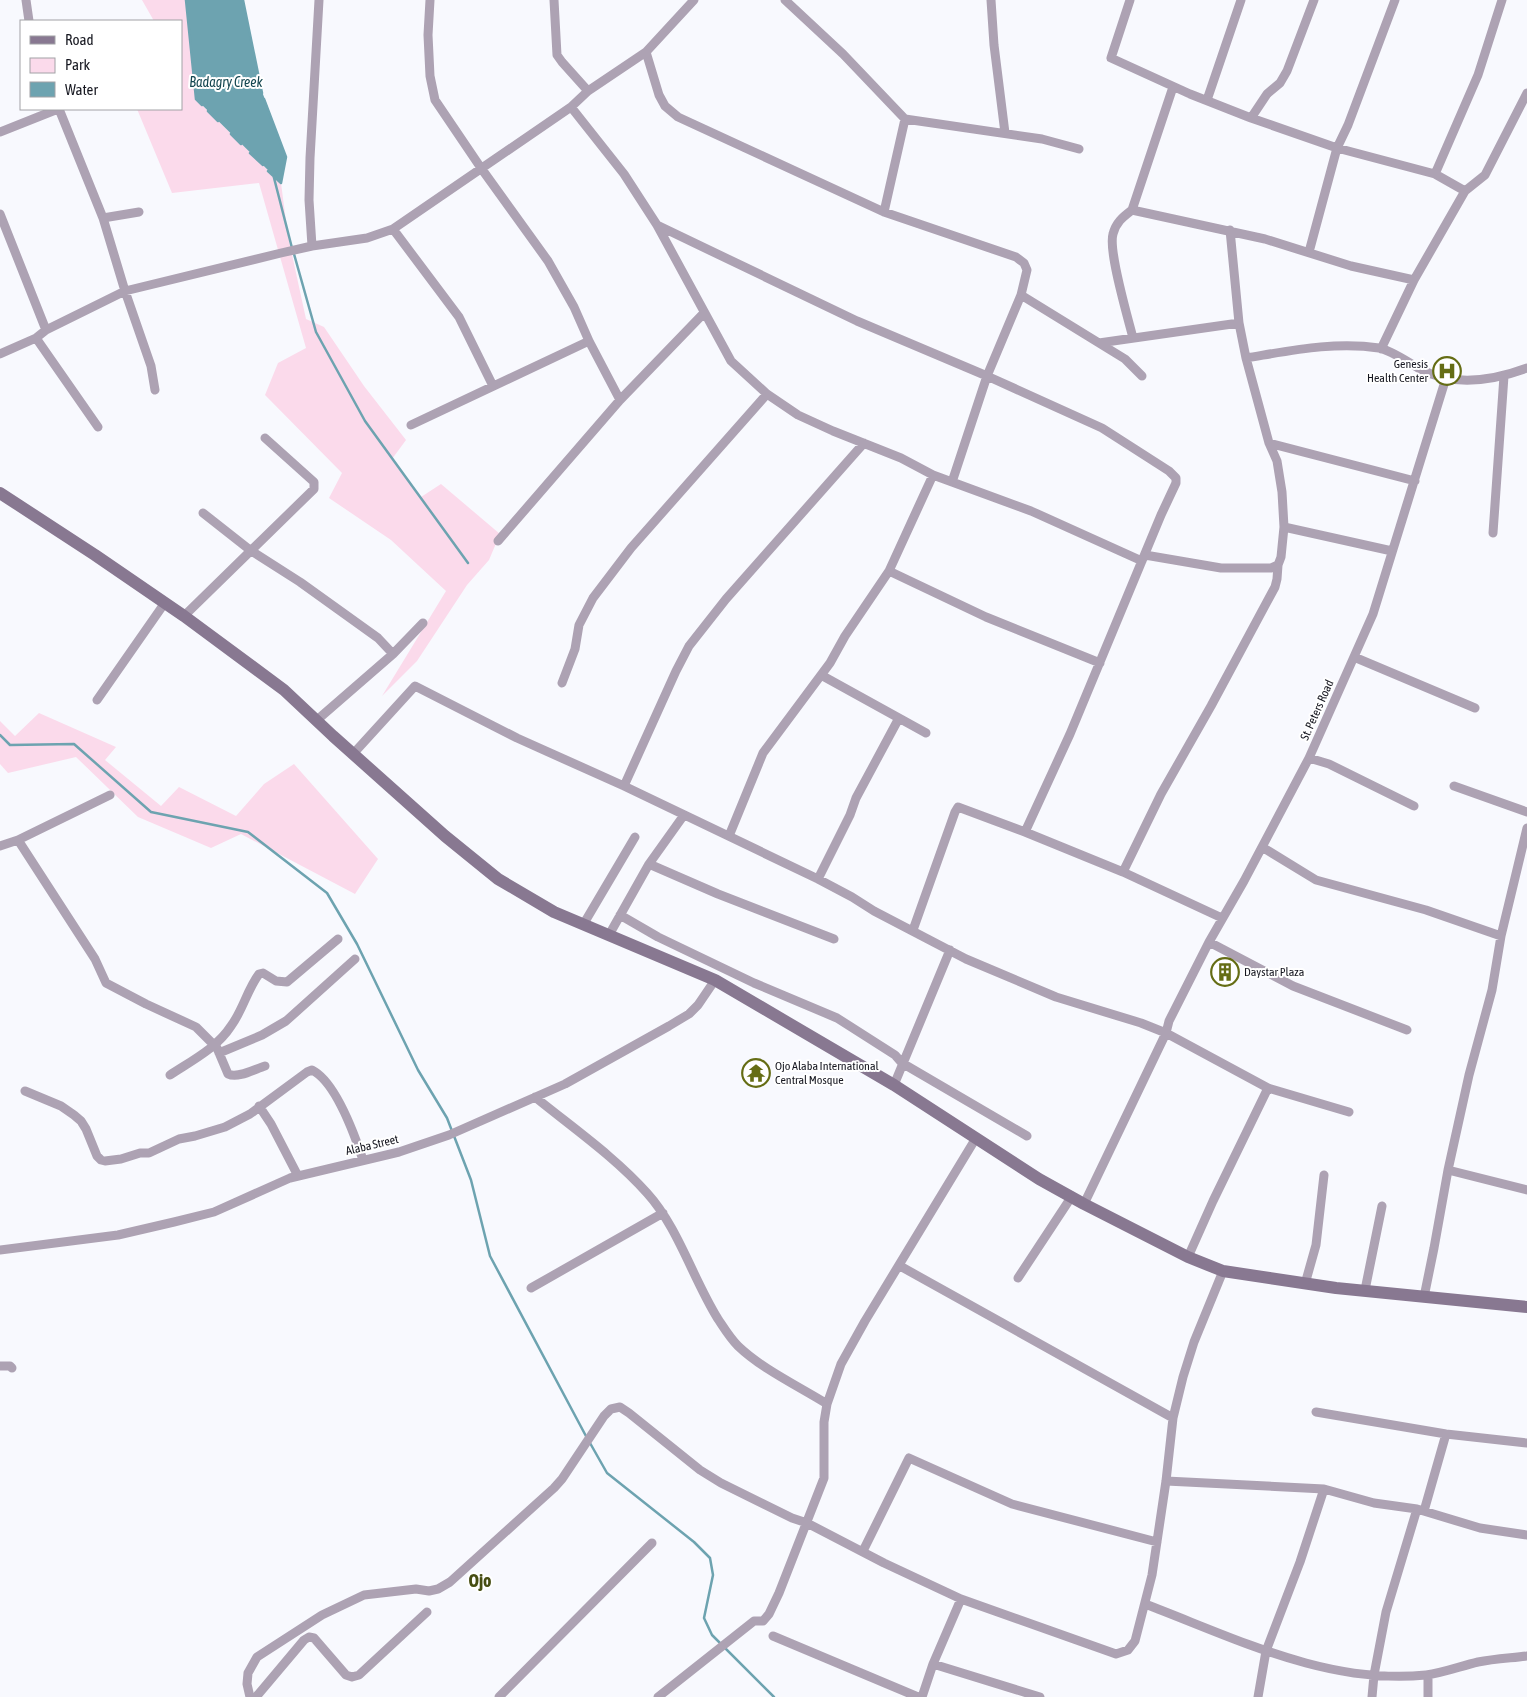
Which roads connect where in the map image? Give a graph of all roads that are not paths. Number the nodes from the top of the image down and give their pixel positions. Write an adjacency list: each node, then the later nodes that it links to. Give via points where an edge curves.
1 (26, 0): 13 (street)
2 (318, 0): 39 (street)
3 (430, 0): 28 (street, via 430,76 435,100)
4 (554, 0): 16 (street, via 557,55)
5 (694, 0): 14 (street)
6 (785, 0): 23 (street)
7 (991, 0): 25 (street)
8 (1130, 0): 15 (street, via 1111,58)
9 (1241, 0): 18 (street)
10 (1314, 0): 22 (street, via 1287,71 1280,83 1266,94)
11 (1396, 0): 26 (street, via 1352,117)
12 (1502, 0): 29 (street, via 1478,75)
13 (29, 20)
14 (646, 52): 16 (street); 33 (street, via 659,95 665,106 678,117)
15 (1173, 87): 18 (street); 31 (street)
16 (588, 90): 19 (street)
17 (1527, 93): 30 (street, via 1485,175)
18 (1207, 100): 22 (street)
19 (572, 107): 28 (street); 36 (street, via 624,174)
20 (56, 110): 24 (street)
21 (59, 110): 35 (street)
22 (1251, 118): 26 (street)
23 (905, 119): 25 (street); 33 (street)
24 (0, 132)
25 (1005, 133): 27 (street)
26 (1336, 148): 29 (street); 40 (street)
27 (1079, 149)
28 (481, 168): 37 (street); 49 (street, via 548,261)
29 (1435, 174): 30 (street)
30 (1465, 191): 41 (street)
31 (1132, 210): 38 (street); 48 (street, via 1118,222 1112,236 1113,258)
32 (139, 212): 35 (street)
33 (884, 212): 43 (street, via 1016,257 1027,270)
34 (0, 214): 46 (street)
35 (103, 218): 42 (street)
36 (657, 225): 44 (street); 55 (street, via 857,321)
37 (393, 229): 39 (street, via 367,238); 59 (street, via 459,317)
38 (1230, 230): 40 (street); 45 (street)
39 (308, 247): 42 (street)
40 (1308, 252): 41 (street, via 1351,266)
41 (1414, 280): 51 (street)
42 (125, 291): 46 (street); 60 (street, via 151,366)
43 (1021, 295): 50 (street); 55 (street)
44 (704, 313): 61 (street, via 731,361); 62 (street)
45 (1239, 323): 48 (street); 53 (street)
46 (46, 330): 47 (street)
47 (36, 338): 52 (street); 64 (street)
48 (1133, 338): 50 (street)
49 (590, 342): 59 (street); 62 (street)
50 (1099, 343): 56 (street, via 1125,359)
51 (1381, 348): 53 (street, via 1317,347); 58 (street, via 1424,371)
52 (0, 354)
53 (1246, 358): 67 (street)
54 (1527, 368): 57 (street)
55 (987, 376): 69 (street); 78 (street, via 1102,428 1176,478)
56 (1142, 376)
57 (1504, 376): 58 (street, via 1478,381); 74 (street)
58 (1446, 378): 70 (street, St. Peters Road)
59 (493, 386): 63 (street)
60 (155, 390)
61 (767, 394): 66 (street, via 798,415); 88 (street, via 631,548 593,598 579,625 575,649)
62 (620, 400): 75 (street)
63 (411, 425)
64 (98, 428)
65 (265, 438): 76 (street, via 315,485)
66 (864, 443): 68 (street); 96 (street, via 726,599 689,646)
67 (1269, 443): 70 (street); 73 (street, via 1277,461)
68 (933, 475): 69 (street); 80 (street)
69 (952, 482): 78 (street)
70 (1415, 482): 77 (street, St. Peters Road)
71 (0, 493): 81 (main road)
72 (203, 513): 76 (street)
73 (1284, 527): 77 (street); 79 (street)
74 (1493, 533)
75 (498, 541)
76 (250, 550): 82 (street); 84 (street, via 378,638)
77 (1392, 551): 85 (street, St. Peters Road, via 1373,614)
78 (1143, 558): 79 (street, via 1221,568 1271,568); 86 (street)
79 (1278, 565): 110 (street, via 1271,594 1160,794)
80 (889, 571): 86 (street, via 986,617); 87 (street)
81 (164, 604): 82 (main road); 89 (street)
82 (184, 616): 92 (main road, via 284,690)
83 (423, 622): 84 (street)
84 (393, 654): 92 (street)
85 (1354, 657): 90 (street); 95 (street, St. Peters Road)
86 (1100, 663): 103 (street)
87 (821, 675): 91 (street); 104 (street, via 764,753)
88 (562, 682)
89 (97, 700)
90 (1475, 708)
91 (899, 718): 93 (street); 111 (street)
92 (319, 722): 94 (main road)
93 (926, 733)
94 (352, 754): 96 (street, via 415,686 517,738); 114 (main road, via 498,879)
95 (1309, 758): 99 (street, via 1329,764); 108 (street, St. Peters Road)
96 (624, 786): 101 (street)
97 (1454, 786): 100 (street)
98 (110, 795): 106 (street)
99 (1414, 806)
100 (1527, 812)
101 (684, 815): 104 (street); 109 (street)
102 (1527, 828): 117 (street)
103 (1025, 832): 110 (street); 115 (street, via 958,807)
104 (729, 836): 111 (street)
105 (634, 837): 114 (street)
106 (18, 840): 107 (street); 126 (street, via 95,959 106,983 196,1027)
107 (0, 846)
108 (1262, 847): 113 (street, St. Peters Road); 117 (street, via 1316,880 1426,910)
109 (649, 864): 112 (street); 119 (street)
110 (1123, 872): 113 (street)
111 (818, 879): 115 (street)
112 (620, 915): 116 (street); 128 (street, via 754,983 837,1018 896,1055)
113 (1222, 918): 120 (street, St. Peters Road)
114 (583, 926): 116 (main road)
115 (913, 930): 121 (street)
116 (609, 935): 123 (main road)
117 (1501, 936): 140 (street, via 1492,990)
118 (338, 939): 126 (street, via 287,982 259,974 233,1025)
119 (834, 939)
120 (1209, 942): 124 (street, via 1293,986); 125 (street, St. Peters Road, via 1169,1021)
121 (950, 950): 125 (street, via 1056,997); 128 (street)
122 (355, 959): 127 (street, via 286,1021)
123 (715, 980): 131 (main road); 134 (street, Alaba Street, via 689,1014)
124 (1406, 1030)
125 (1166, 1034): 132 (street); 145 (street, St. Peters Road)
126 (214, 1044): 127 (street); 130 (street)
127 (219, 1053): 129 (street, via 225,1070 232,1076)
128 (902, 1063): 131 (street); 137 (street)
129 (265, 1066)
130 (170, 1075)
131 (894, 1085): 138 (main road)
132 (1268, 1088): 136 (street); 149 (street)
133 (25, 1091): 135 (street, via 61,1106 81,1121 98,1156 105,1161 149,1153 179,1139 213,1131 240,1120)
134 (535, 1097): 139 (street, Alaba Street, via 454,1133); 147 (street, via 648,1193)
135 (259, 1106): 139 (street, via 307,1072 317,1072 344,1111); 142 (street)
136 (1349, 1112)
137 (1027, 1136)
138 (976, 1138): 144 (main road, via 1039,1179); 150 (street)
139 (363, 1160): 142 (street, Alaba Street)
140 (1448, 1170): 143 (street); 156 (street)
141 (1324, 1175): 153 (street, via 1316,1245)
142 (298, 1176): 148 (street, Alaba Street, via 214,1212 174,1222 118,1235)
143 (1527, 1190)
144 (1072, 1196): 145 (main road); 152 (street)
145 (1084, 1204): 149 (main road)
146 (1382, 1206): 155 (street)
147 (663, 1213): 154 (street); 160 (street, via 708,1302 737,1346)
148 (0, 1250)
149 (1188, 1257): 151 (main road)
150 (900, 1266): 160 (street, via 841,1364); 162 (street)
151 (1223, 1271): 153 (main road); 162 (street, via 1194,1342)
152 (1018, 1278)
153 (1305, 1284): 155 (main road)
154 (531, 1288)
155 (1365, 1290): 156 (main road)
156 (1424, 1297): 157 (main road)
157 (1527, 1307)
158 (0, 1366): 159 (street)
159 (12, 1368)
160 (827, 1404): 168 (street, via 824,1478)
161 (1316, 1412): 163 (street)
162 (1173, 1418): 165 (street)
163 (1446, 1434): 164 (street); 167 (street)
164 (1527, 1444)
165 (1166, 1481): 166 (street); 170 (street)
166 (1324, 1489): 167 (street, via 1374,1503); 177 (street)
167 (1421, 1510): 169 (street, via 1480,1528); 180 (street, via 1386,1612)
168 (807, 1523): 172 (street); 182 (street, via 721,1483 629,1413 620,1407 611,1409 554,1488 450,1582 429,1591 416,1589 364,1595 322,1615 256,1657 248,1673); 185 (street, via 769,1614 763,1621 754,1621 734,1635)
169 (1527, 1536)
170 (1157, 1542): 172 (street, via 1012,1504 909,1458); 174 (street)
171 (652, 1544): 184 (street)
172 (863, 1551): 173 (street)
173 (961, 1599): 174 (street, via 1116,1654 1128,1650 1135,1640); 179 (street)
174 (1145, 1604): 177 (street)
175 (427, 1612): 183 (street, via 359,1675 352,1677 346,1675 314,1638 308,1637)
176 (773, 1636): 186 (street)
177 (1266, 1651): 180 (street, via 1299,1662); 189 (street)
178 (1527, 1656): 181 (street, via 1480,1662)
179 (933, 1664): 187 (street); 188 (street)
180 (1374, 1675): 181 (street); 190 (street)
181 (1428, 1675): 191 (street)
182 (250, 1697)
183 (256, 1697)
184 (499, 1697)
185 (658, 1697)
186 (918, 1697)
187 (922, 1697)
188 (1040, 1697)
189 (1258, 1697)
190 (1372, 1697)
191 (1428, 1697)

